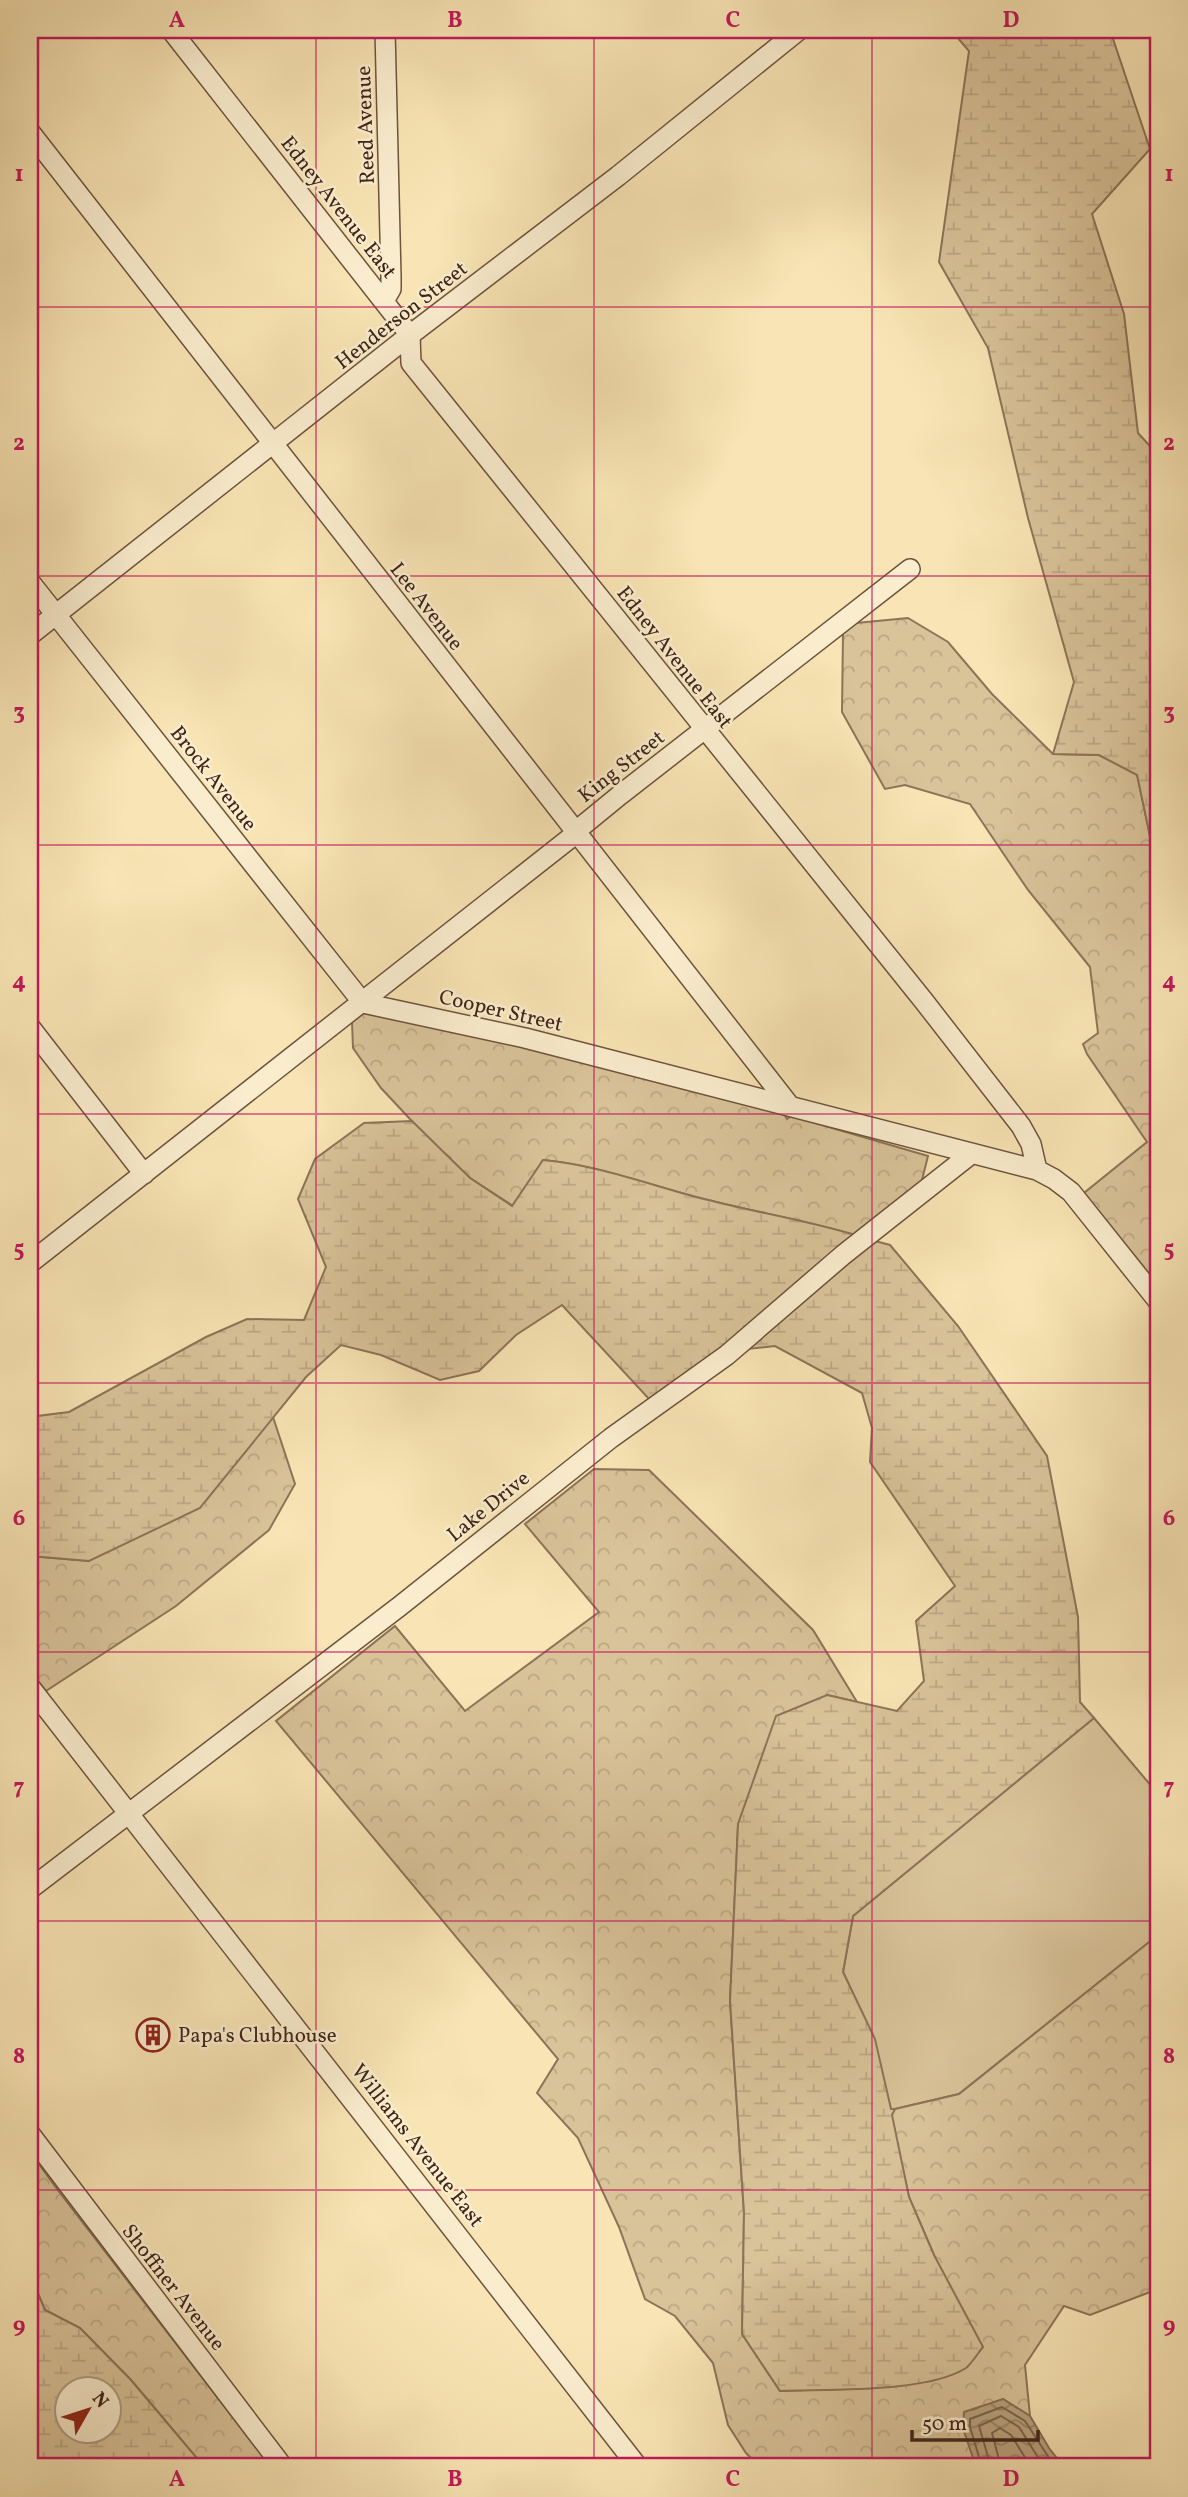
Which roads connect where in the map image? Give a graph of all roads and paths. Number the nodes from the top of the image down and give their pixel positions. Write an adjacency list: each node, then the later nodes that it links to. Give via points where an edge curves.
1 (171, 30): 5 (street, Edney Avenue East)
2 (385, 30): 5 (street, Reed Avenue, via 391,289)
3 (799, 30): 6 (street, Henderson Street)
4 (30, 132): 7 (street, Lee Avenue)
5 (384, 301): 6 (street, Edney Avenue East)
6 (410, 335): 7 (street, Henderson Street); 12 (street, Edney Avenue East, via 411,363)
7 (271, 443): 10 (street, Henderson Street); 13 (street, Lee Avenue)
8 (911, 569): 12 (street, King Street)
9 (30, 582): 10 (street, Brock Avenue)
10 (56, 615): 11 (street, Henderson Street); 14 (street, Brock Avenue)
11 (30, 635)
12 (704, 729): 13 (street, King Street); 18 (street, Edney Avenue East, via 1021,1126)
13 (576, 831): 14 (street, King Street); 16 (street, Lee Avenue)
14 (363, 1003): 16 (street, Cooper Street, via 525,1038); 19 (street)
15 (30, 1027): 19 (street)
16 (790, 1106): 17 (street, Cooper Street)
17 (971, 1154): 18 (street, Cooper Street); 23 (street, Lake Drive, via 727,1355 611,1438)
18 (1037, 1170): 21 (street, via 1071,1192)
19 (144, 1174): 20 (street)
20 (30, 1264)
21 (1158, 1301)
22 (30, 1687): 23 (street, Williams Avenue East)
23 (129, 1812): 24 (street, Lake Drive); 27 (street, Williams Avenue East)
24 (30, 1889)
25 (30, 2134): 26 (street, Shoffner Avenue)
26 (283, 2467)
27 (638, 2467)

